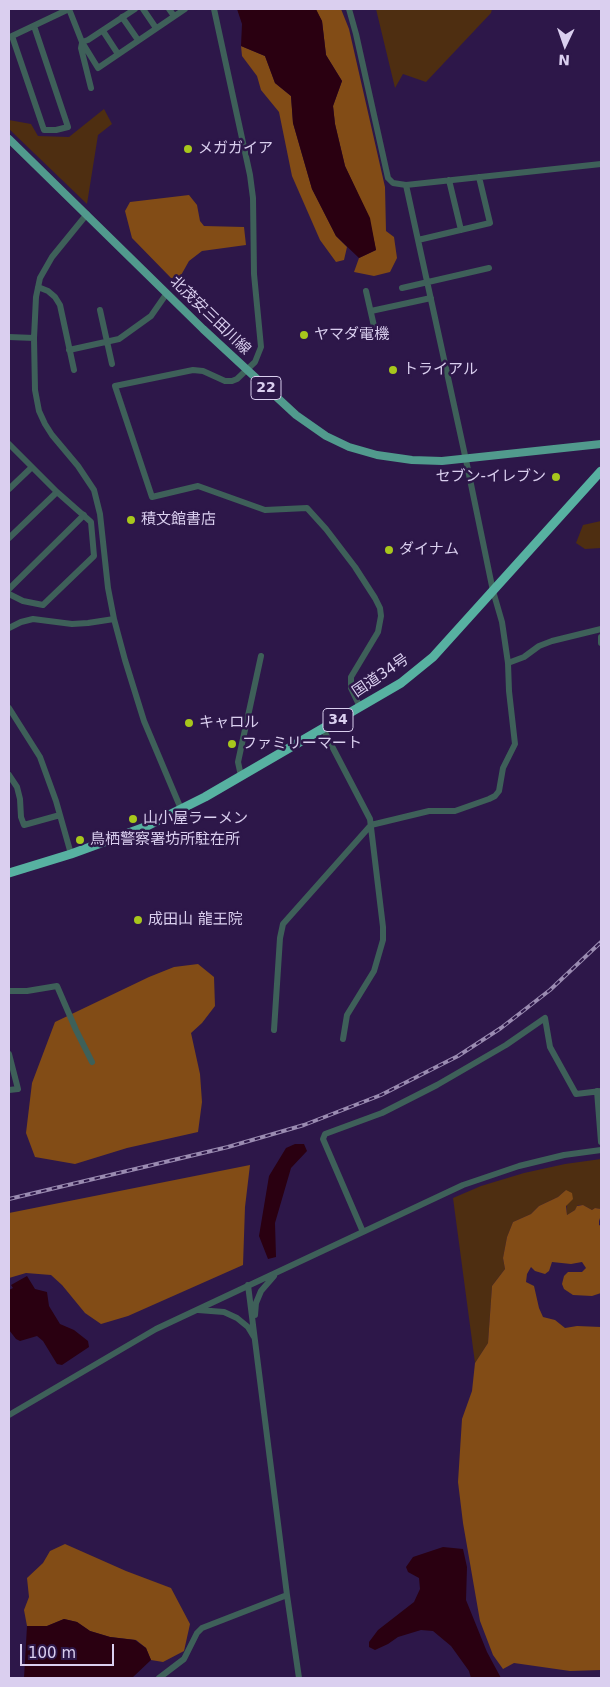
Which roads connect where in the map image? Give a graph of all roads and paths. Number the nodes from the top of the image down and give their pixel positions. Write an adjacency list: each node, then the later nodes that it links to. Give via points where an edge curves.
1 (69, 9): 10 (street); 15 (street)
2 (135, 9): 9 (street)
3 (143, 9): 11 (street)
4 (169, 9): 8 (street)
5 (185, 9): 8 (street)
6 (214, 9): 41 (street, via 253,198 254,274 260,347 255,362)
7 (349, 9): 22 (street, via 388,178 392,183)
8 (174, 16): 11 (street)
9 (122, 17): 12 (street); 14 (street)
10 (34, 26): 13 (street); 13 (street, via 68,127 44,130)
11 (156, 28): 14 (street)
12 (102, 30): 15 (street); 16 (street)
13 (10, 37)
14 (138, 40): 16 (street)
15 (82, 42): 16 (street, via 98,68); 17 (street)
16 (118, 54)
17 (91, 88)
18 (9, 140): 23 (main road, 北茂安三田川線 / 22)
19 (601, 164): 20 (street)
20 (480, 177): 21 (street); 24 (street, via 490,223)
21 (449, 180): 22 (street); 24 (street)
22 (406, 185): 25 (street)
23 (87, 214): 28 (street, via 52,257); 31 (main road, 北茂安三田川線 / 22)
24 (461, 230): 25 (street)
25 (418, 240): 27 (street)
26 (489, 268): 27 (street)
27 (427, 282): 29 (street); 32 (street)
28 (38, 287): 37 (street); 39 (street, via 48,291 60,305)
29 (402, 288)
30 (366, 291): 34 (street)
31 (167, 293): 38 (street, via 151,316 118,339); 41 (main road, 北茂安三田川線 / 22)
32 (431, 298): 34 (street); 45 (street)
33 (100, 310): 38 (street)
34 (371, 312): 35 (street)
35 (374, 326)
36 (9, 337): 37 (street)
37 (34, 338): 55 (street, via 35,390 39,411 52,435 89,480 97,501)
38 (107, 341): 39 (street); 40 (street)
39 (69, 350): 42 (street)
40 (112, 364)
41 (246, 369): 45 (main road, 北茂安三田川線 / 22, via 296,415 349,447 412,460); 62 (street, via 232,381 193,370 115,386 152,497 198,486 265,510 307,508 326,529 380,608 378,632 351,677 351,688)
42 (74, 370)
43 (9, 444): 46 (street)
44 (601, 444): 45 (main road, 北茂安三田川線 / 22)
45 (466, 460): 53 (street)
46 (32, 467): 48 (street); 49 (street)
47 (601, 471): 53 (highway, 国道34号 / 34)
48 (9, 489)
49 (57, 492): 50 (street); 51 (street)
50 (84, 515): 52 (street); 54 (street, via 91,522 94,556 43,604 23,601)
51 (9, 538)
52 (9, 589)
53 (493, 591): 61 (street); 62 (highway, 国道34号 / 34, via 432,657 401,683)
54 (9, 594)
55 (114, 620): 56 (street, via 72,624 33,619); 67 (street, via 144,721)
56 (9, 628)
57 (601, 629): 61 (street, via 552,641)
58 (601, 637): 59 (street)
59 (601, 643)
60 (261, 656): 66 (street, via 238,762)
61 (508, 663): 69 (street, via 515,744 503,768 495,796 455,811 429,811)
62 (360, 707): 64 (highway, 国道34号 / 34)
63 (10, 711): 68 (street, via 40,757)
64 (323, 729): 66 (highway, 国道34号 / 34); 69 (street, via 368,813)
65 (9, 775): 68 (street, via 17,787 24,825)
66 (241, 776): 67 (highway, 国道34号 / 34)
67 (182, 809): 70 (highway, 国道34号 / 34, via 145,827)
68 (60, 815): 70 (street)
69 (371, 825): 73 (street, via 283,924); 74 (street, via 383,940 374,971 347,1015)
70 (72, 854): 71 (highway, 国道34号 / 34)
71 (9, 873)
72 (9, 991): 76 (street, via 57,986)
73 (274, 1030)
74 (343, 1038)
75 (9, 1054): 77 (street, via 18,1088)
76 (92, 1062)
77 (9, 1090)
78 (599, 1091): 79 (street); 81 (street, via 576,1094 550,1047 545,1018 436,1086 382,1113 325,1134 323,1139)
79 (601, 1142)
80 (601, 1150): 81 (street, via 564,1155 472,1181)
81 (363, 1232): 82 (street)
82 (280, 1270): 83 (street); 85 (street, via 262,1290 256,1304)
83 (248, 1285): 84 (street); 85 (street)
84 (195, 1310): 86 (street, via 231,1315 248,1327); 87 (street, via 156,1329)
85 (254, 1328): 86 (street)
86 (255, 1338): 88 (street)
87 (9, 1415)
88 (287, 1595): 89 (street, via 202,1628 184,1659); 90 (street)
89 (158, 1678)
90 (299, 1678)

